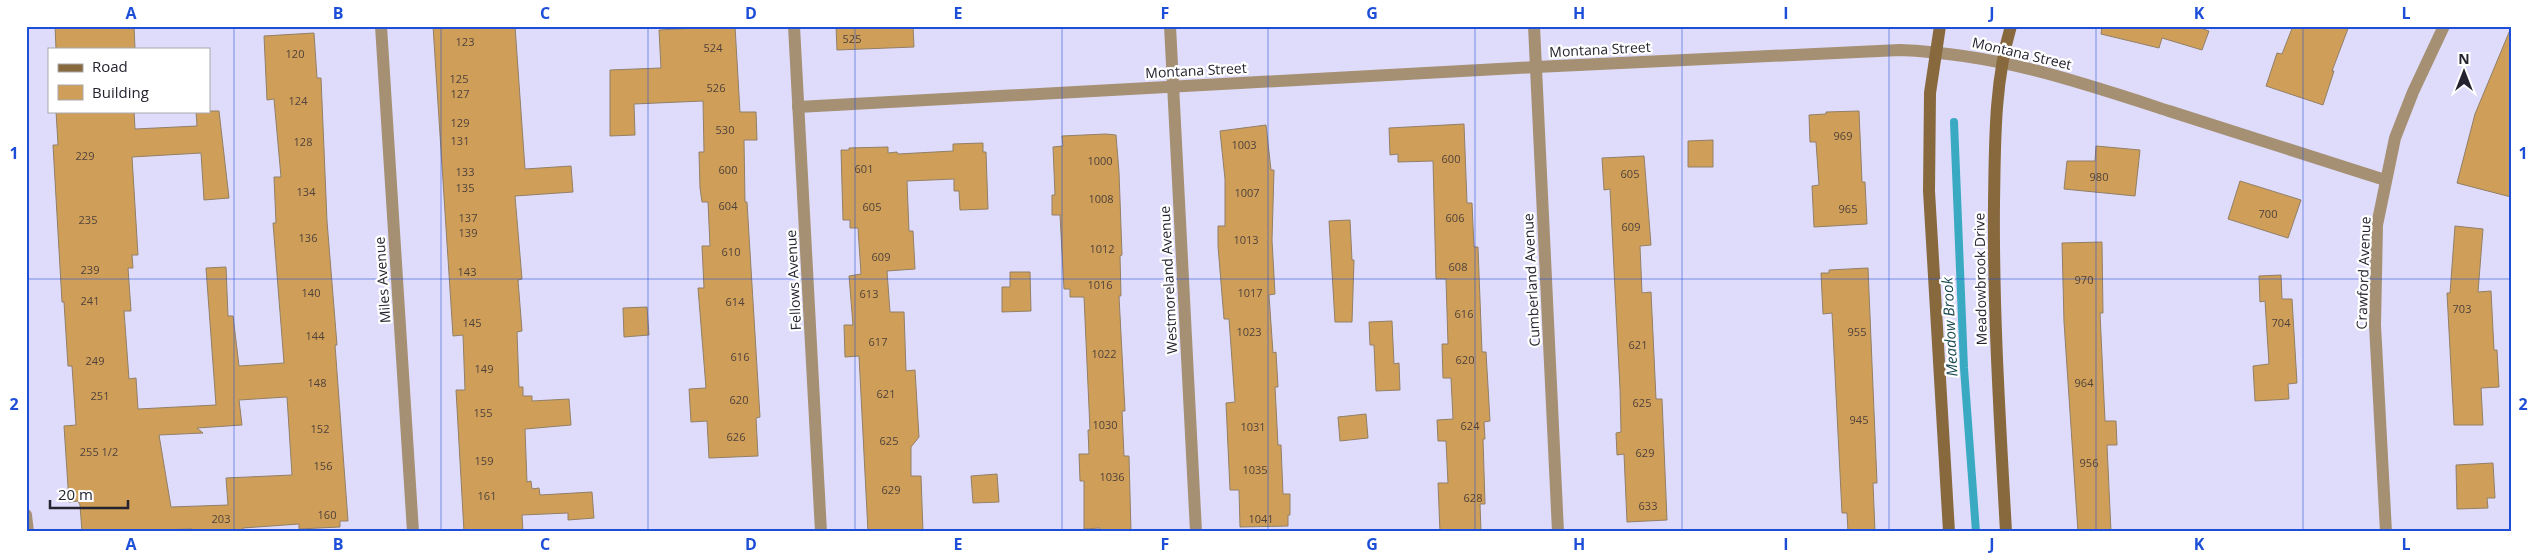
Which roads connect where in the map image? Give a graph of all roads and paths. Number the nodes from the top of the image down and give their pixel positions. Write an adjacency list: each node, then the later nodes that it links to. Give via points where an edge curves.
1 (381, 26): 16 (street, Miles Avenue)
2 (794, 26): 12 (street, Fellows Avenue)
3 (1170, 26): 11 (street, Westmoreland Avenue)
4 (1534, 26): 10 (street, Cumberland Avenue)
5 (1940, 26): 8 (street)
6 (2011, 26): 9 (street, Meadowbrook Drive)
7 (2444, 26): 13 (street, Crawford Avenue, via 2413,92 2396,138)
8 (1935, 52): 9 (street, Montana Street); 10 (street, Montana Street, via 1879,51); 20 (street, via 1930,93 1929,191)
9 (2004, 62): 13 (street, Montana Street, via 2063,76); 21 (street, Meadowbrook Drive, via 1994,150 1993,275)
10 (1536, 67): 11 (street, Montana Street); 19 (street, Cumberland Avenue)
11 (1174, 86): 12 (street, Montana Street); 18 (street, Westmoreland Avenue)
12 (798, 107): 17 (street, Fellows Avenue)
13 (2386, 180): 22 (street, Crawford Avenue, via 2377,225 2375,325)
14 (26, 515): 15 (street)
15 (28, 532)
16 (413, 532)
17 (821, 532)
18 (1196, 532)
19 (1558, 532)
20 (1949, 532)
21 (2006, 532)
22 (2386, 532)

